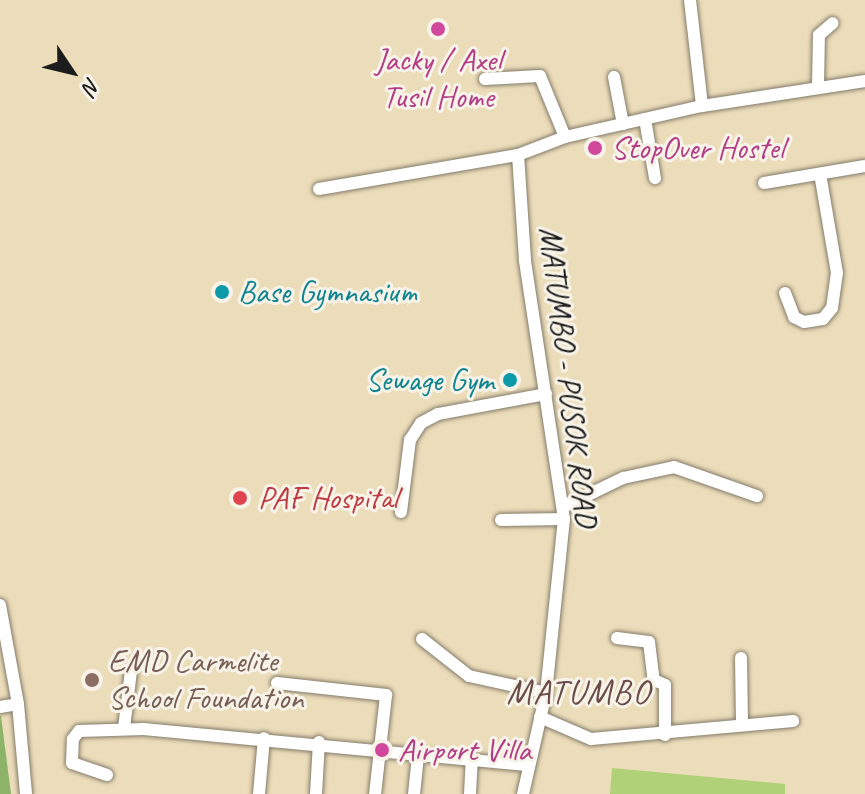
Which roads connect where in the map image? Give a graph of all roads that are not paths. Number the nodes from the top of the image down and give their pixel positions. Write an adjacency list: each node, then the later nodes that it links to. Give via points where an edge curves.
1 (690, 0): 7 (street)
2 (833, 23): 6 (street, via 819,35)
3 (614, 77): 9 (street)
4 (485, 79): 10 (street, via 540,76)
5 (865, 81): 6 (street)
6 (818, 85): 7 (street)
7 (702, 106): 8 (street)
8 (645, 119): 9 (street); 14 (street)
9 (623, 124): 10 (street)
10 (565, 137): 11 (street)
11 (518, 155): 16 (street); 18 (street, MATUMBO - PUSOK ROAD, via 525,260)
12 (865, 166): 13 (street)
13 (820, 174): 15 (street); 17 (street, via 837,273 835,299 823,319 804,322 794,317)
14 (655, 178)
15 (764, 183)
16 (319, 189)
17 (785, 293)
18 (546, 394): 20 (street, via 438,414 421,423 410,440); 21 (street, MATUMBO - PUSOK ROAD)
19 (757, 496): 21 (street, via 674,467 623,478)
20 (401, 512)
21 (564, 513): 22 (street); 29 (street, MATUMBO - PUSOK ROAD)
22 (501, 520)
23 (0, 605): 30 (street)
24 (617, 638): 36 (street, via 649,642 654,680 665,685)
25 (422, 639): 29 (street, via 469,676)
26 (741, 658): 34 (street)
27 (131, 671): 35 (street)
28 (277, 683): 39 (street, via 386,695)
29 (546, 693): 32 (street, MATUMBO - PUSOK ROAD)
30 (18, 704): 31 (street); 44 (street)
31 (0, 707)
32 (540, 717): 36 (street, via 591,739); 42 (street, MATUMBO - PUSOK ROAD)
33 (793, 721): 34 (street)
34 (742, 725): 36 (street)
35 (124, 728): 37 (street); 43 (street, via 87,729 73,739 76,767)
36 (665, 735)
37 (264, 738): 38 (street); 45 (street)
38 (319, 742): 39 (street); 46 (street)
39 (378, 750): 40 (street); 47 (street)
40 (418, 755): 41 (street); 48 (street)
41 (472, 759): 42 (street); 49 (street)
42 (528, 765): 50 (street, MATUMBO - PUSOK ROAD)
43 (107, 775)
44 (26, 794)
45 (259, 794)
46 (316, 794)
47 (375, 794)
48 (414, 794)
49 (470, 794)
50 (523, 794)

